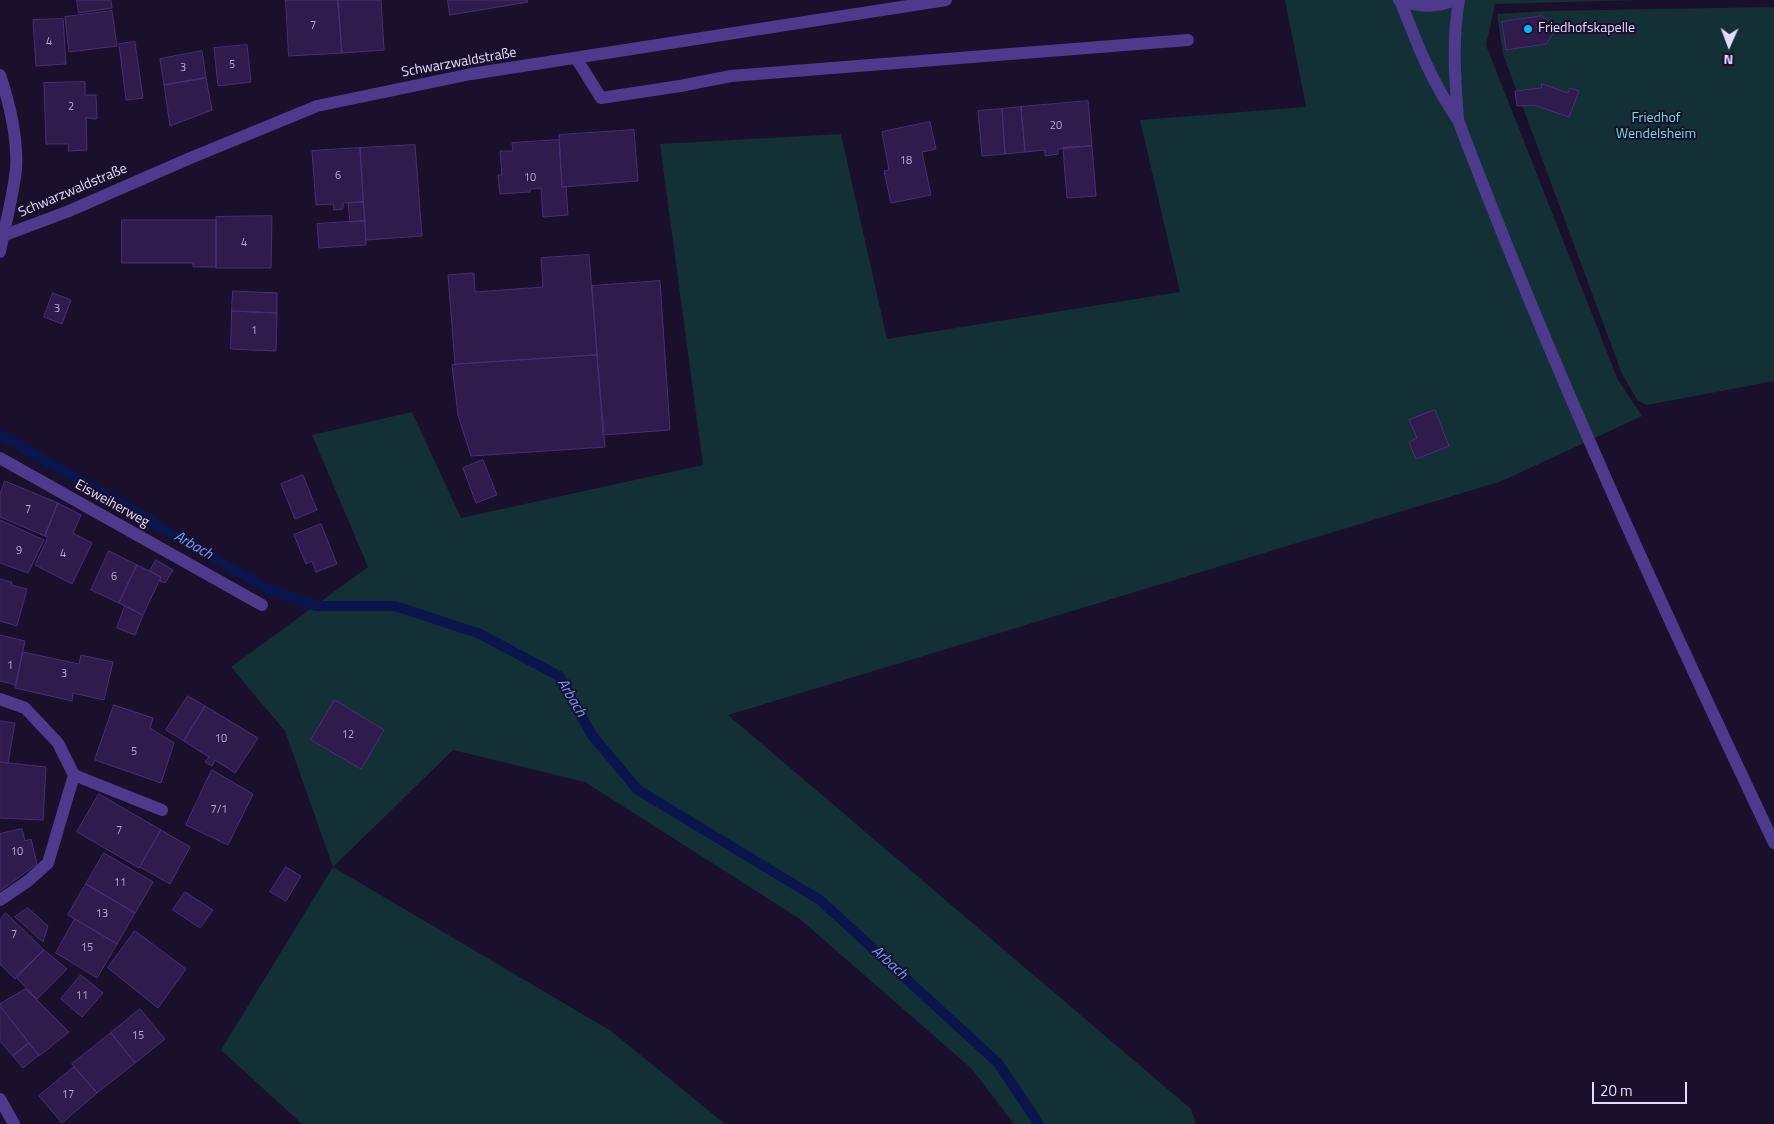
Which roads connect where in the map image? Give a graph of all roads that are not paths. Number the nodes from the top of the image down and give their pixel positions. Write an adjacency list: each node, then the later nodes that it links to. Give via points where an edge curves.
1 (946, 0): 6 (street, Schwarzwaldstraße)
2 (1400, 0): 3 (street, via 1428,6); 8 (street, via 1431,76)
3 (1454, 0)
4 (1459, 0): 8 (street, via 1455,58)
5 (1188, 40): 6 (street, via 731,76 602,98)
6 (576, 58): 9 (street, Schwarzwaldstraße, via 471,74 317,106)
7 (0, 75): 9 (street, via 9,102 16,168)
8 (1458, 120): 16 (street, via 1525,291 1619,511)
9 (2, 236): 10 (street)
10 (0, 252)
11 (0, 458): 12 (street, Eisweiherweg)
12 (262, 605)
13 (0, 699): 14 (street, via 25,708 58,743)
14 (74, 775): 15 (street); 17 (street, via 48,864)
15 (162, 810)
16 (1774, 843)
17 (0, 900)
18 (0, 1099): 19 (street)
19 (14, 1124)

